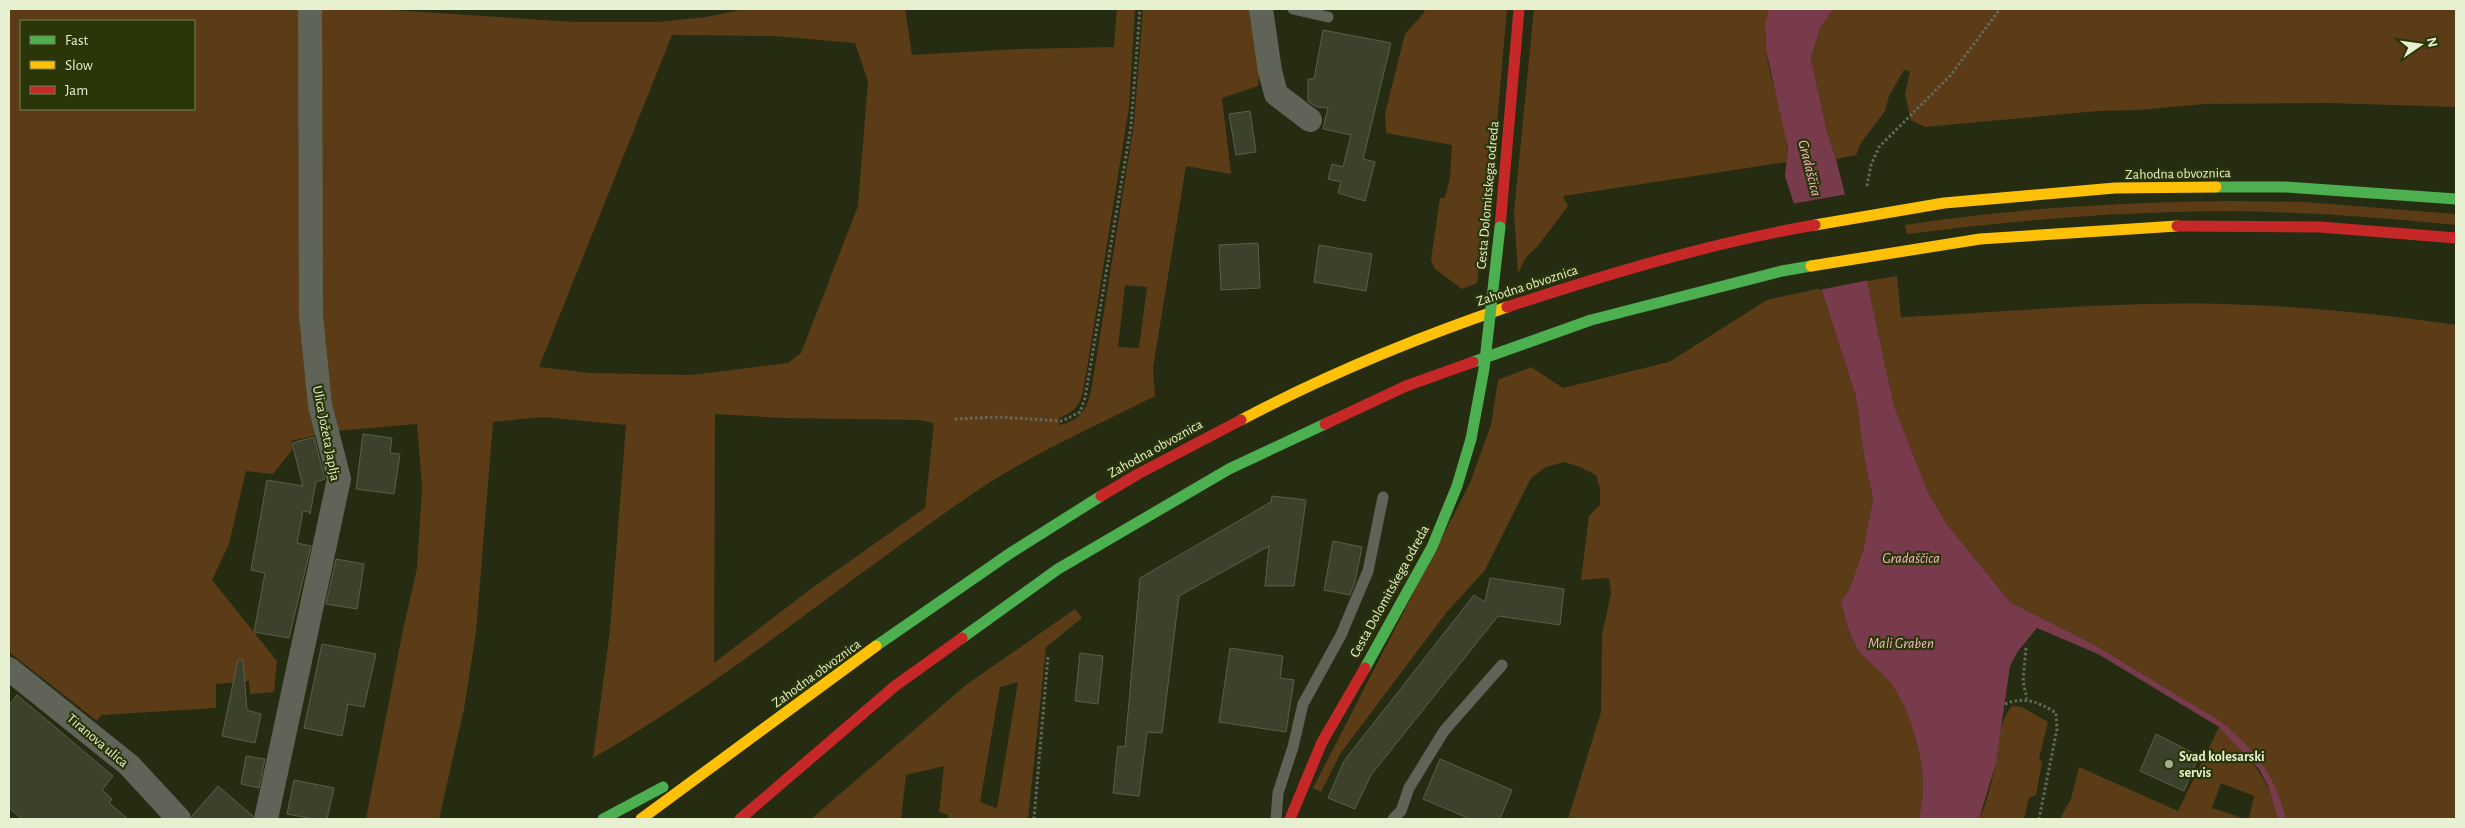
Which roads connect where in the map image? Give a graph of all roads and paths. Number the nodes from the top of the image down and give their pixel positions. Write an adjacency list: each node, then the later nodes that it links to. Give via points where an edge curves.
1 (310, 9): 22 (street, Ulica Jožeta Japlja, via 311,315 320,405 339,479)
2 (1140, 9): 12 (path, via 1131,126 1080,412 1062,421 998,417)
3 (1261, 9): 8 (street, via 1276,94)
4 (1293, 9): 7 (lane)
5 (1519, 9): 28 (main road, Cesta Dolomitskega odreda, bridge, via 1500,227 1484,369 1471,439 1457,486 1432,548 1322,742)
6 (2000, 9): 9 (path, via 1950,76 1879,147)
7 (1328, 17)
8 (1310, 120)
9 (1866, 186)
10 (2456, 199): 20 (main road, Zahodna obvoznica, via 2332,189 2170,187 2062,192 1901,210 1751,238 1589,280 1459,324 1340,373 1230,424 1101,496 1007,555)
11 (2456, 238): 25 (main road, via 2302,226 2187,225 2065,231 1911,248 1760,276 1594,319 1491,353 1392,391 1184,492 1042,578 951,642 821,746)
12 (955, 419)
13 (1383, 497): 27 (lane, via 1368,571 1341,635 1302,704 1294,747 1278,793)
14 (2026, 648): 18 (path, via 2023,681)
15 (1048, 656): 26 (path)
16 (1502, 665): 29 (lane, via 1444,731)
17 (9, 669): 21 (street, Tiranova ulica, via 129,765)
18 (2027, 699): 19 (path); 30 (path, via 2056,713 2057,729)
19 (2004, 704)
20 (717, 764): 23 (main road); 24 (main road, Zahodna obvoznica)
21 (169, 815)
22 (266, 819)
23 (603, 819)
24 (641, 819)
25 (740, 819)
26 (1034, 819)
27 (1276, 819)
28 (1290, 819)
29 (1393, 819)
30 (2039, 819)

